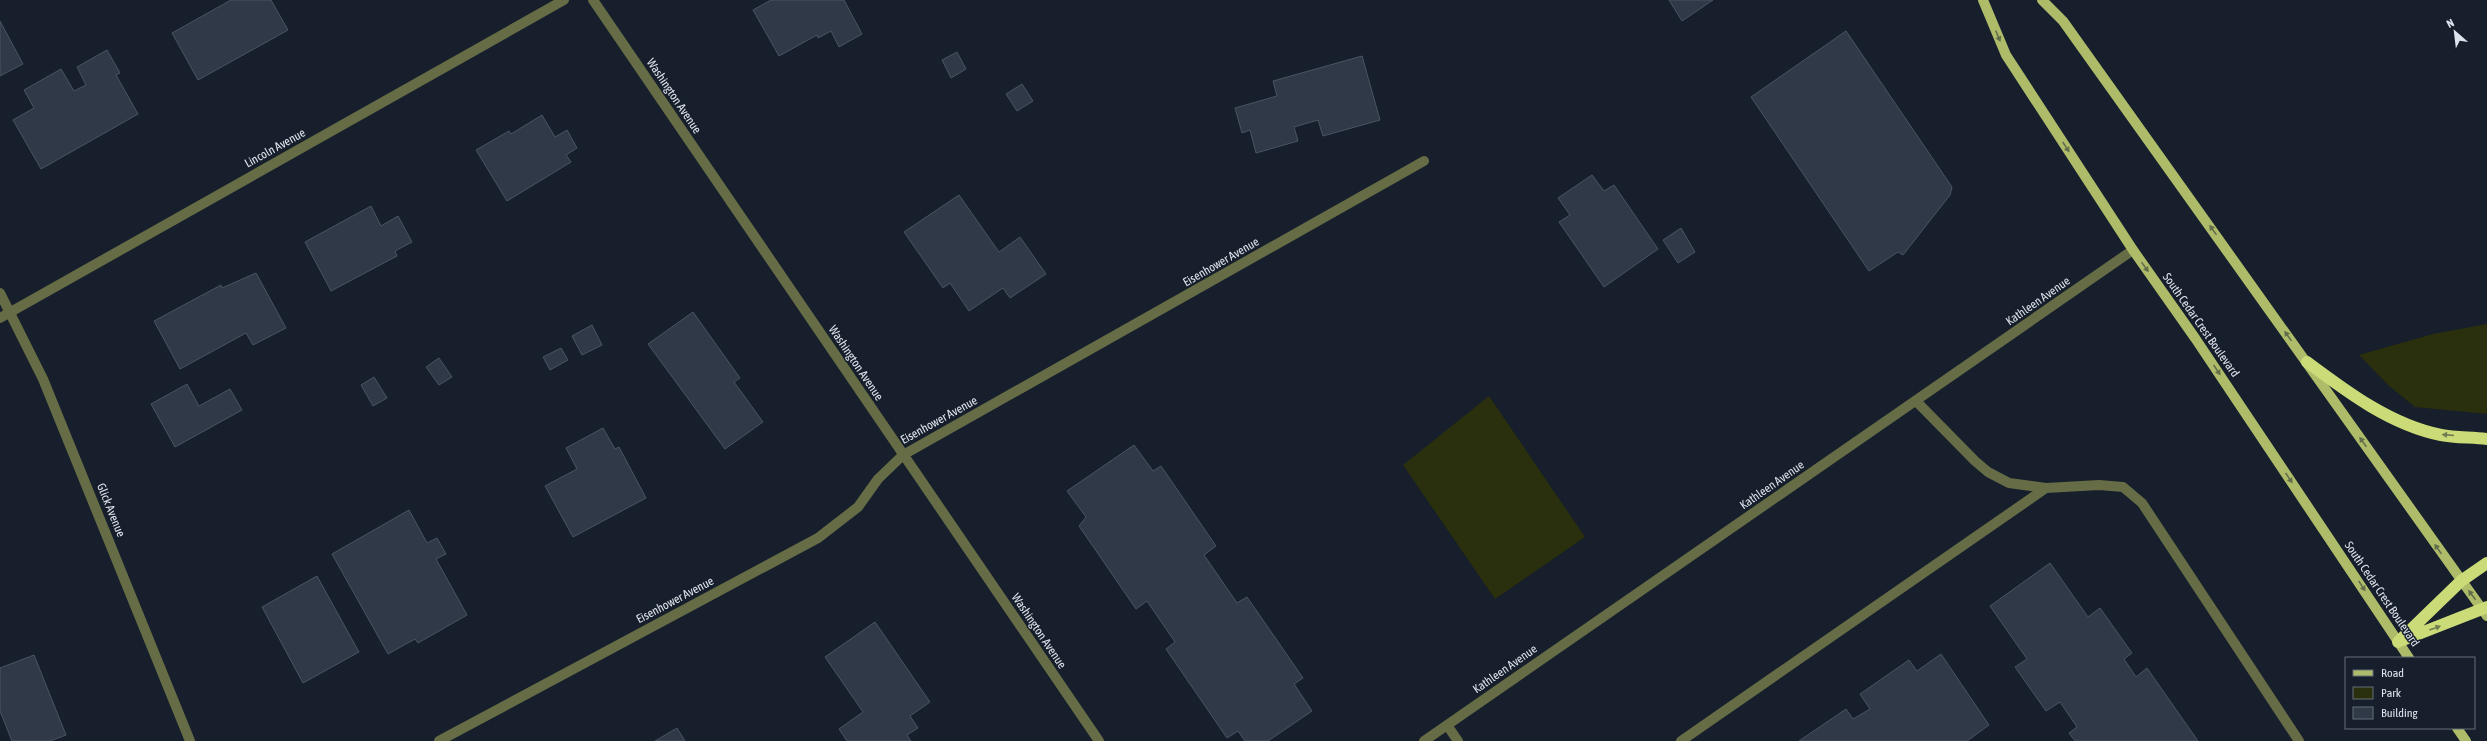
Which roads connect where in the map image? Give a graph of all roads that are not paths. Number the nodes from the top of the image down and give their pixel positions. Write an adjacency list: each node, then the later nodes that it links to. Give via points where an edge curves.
1 (564, 0): 8 (street, Lincoln Avenue)
2 (593, 0): 13 (street, Washington Avenue)
3 (1983, 0): 6 (main road, South Cedar Crest Boulevard, one-way to 6, via 2006,55)
4 (2042, 0): 10 (main road, one-way to 4, via 2063,21)
5 (1424, 161): 13 (street, Eisenhower Avenue)
6 (2133, 250): 11 (street, Kathleen Avenue); 18 (main road, South Cedar Crest Boulevard, one-way to 18, via 2196,338)
7 (0, 293): 8 (street, Glick Avenue)
8 (10, 312): 9 (street, Lincoln Avenue); 22 (street, Glick Avenue, via 43,379)
9 (0, 318)
10 (2307, 362): 12 (highway, one-way to 10, via 2440,435 2390,417 2351,395); 16 (main road, one-way to 10)
11 (1916, 401): 14 (street, via 1988,472 2009,483); 20 (street, Kathleen Avenue)
12 (2487, 439)
13 (903, 455): 23 (street, Eisenhower Avenue, via 878,479 858,507 818,538); 24 (street, Washington Avenue)
14 (2046, 488): 27 (street); 28 (street, via 2099,485 2123,487 2142,503)
15 (2487, 564): 16 (highway)
16 (2461, 581): 17 (main road, one-way to 16); 18 (highway)
17 (2486, 611): 18 (highway, one-way to 17)
18 (2398, 642): 19 (main road, South Cedar Crest Boulevard)
19 (2408, 657)
20 (1447, 725): 25 (street, Kathleen Avenue); 26 (street)
21 (2459, 729): 29 (main road)
22 (190, 741)
23 (440, 741)
24 (1099, 741)
25 (1424, 741)
26 (1458, 741)
27 (1681, 741)
28 (2299, 741)
29 (2466, 741)

